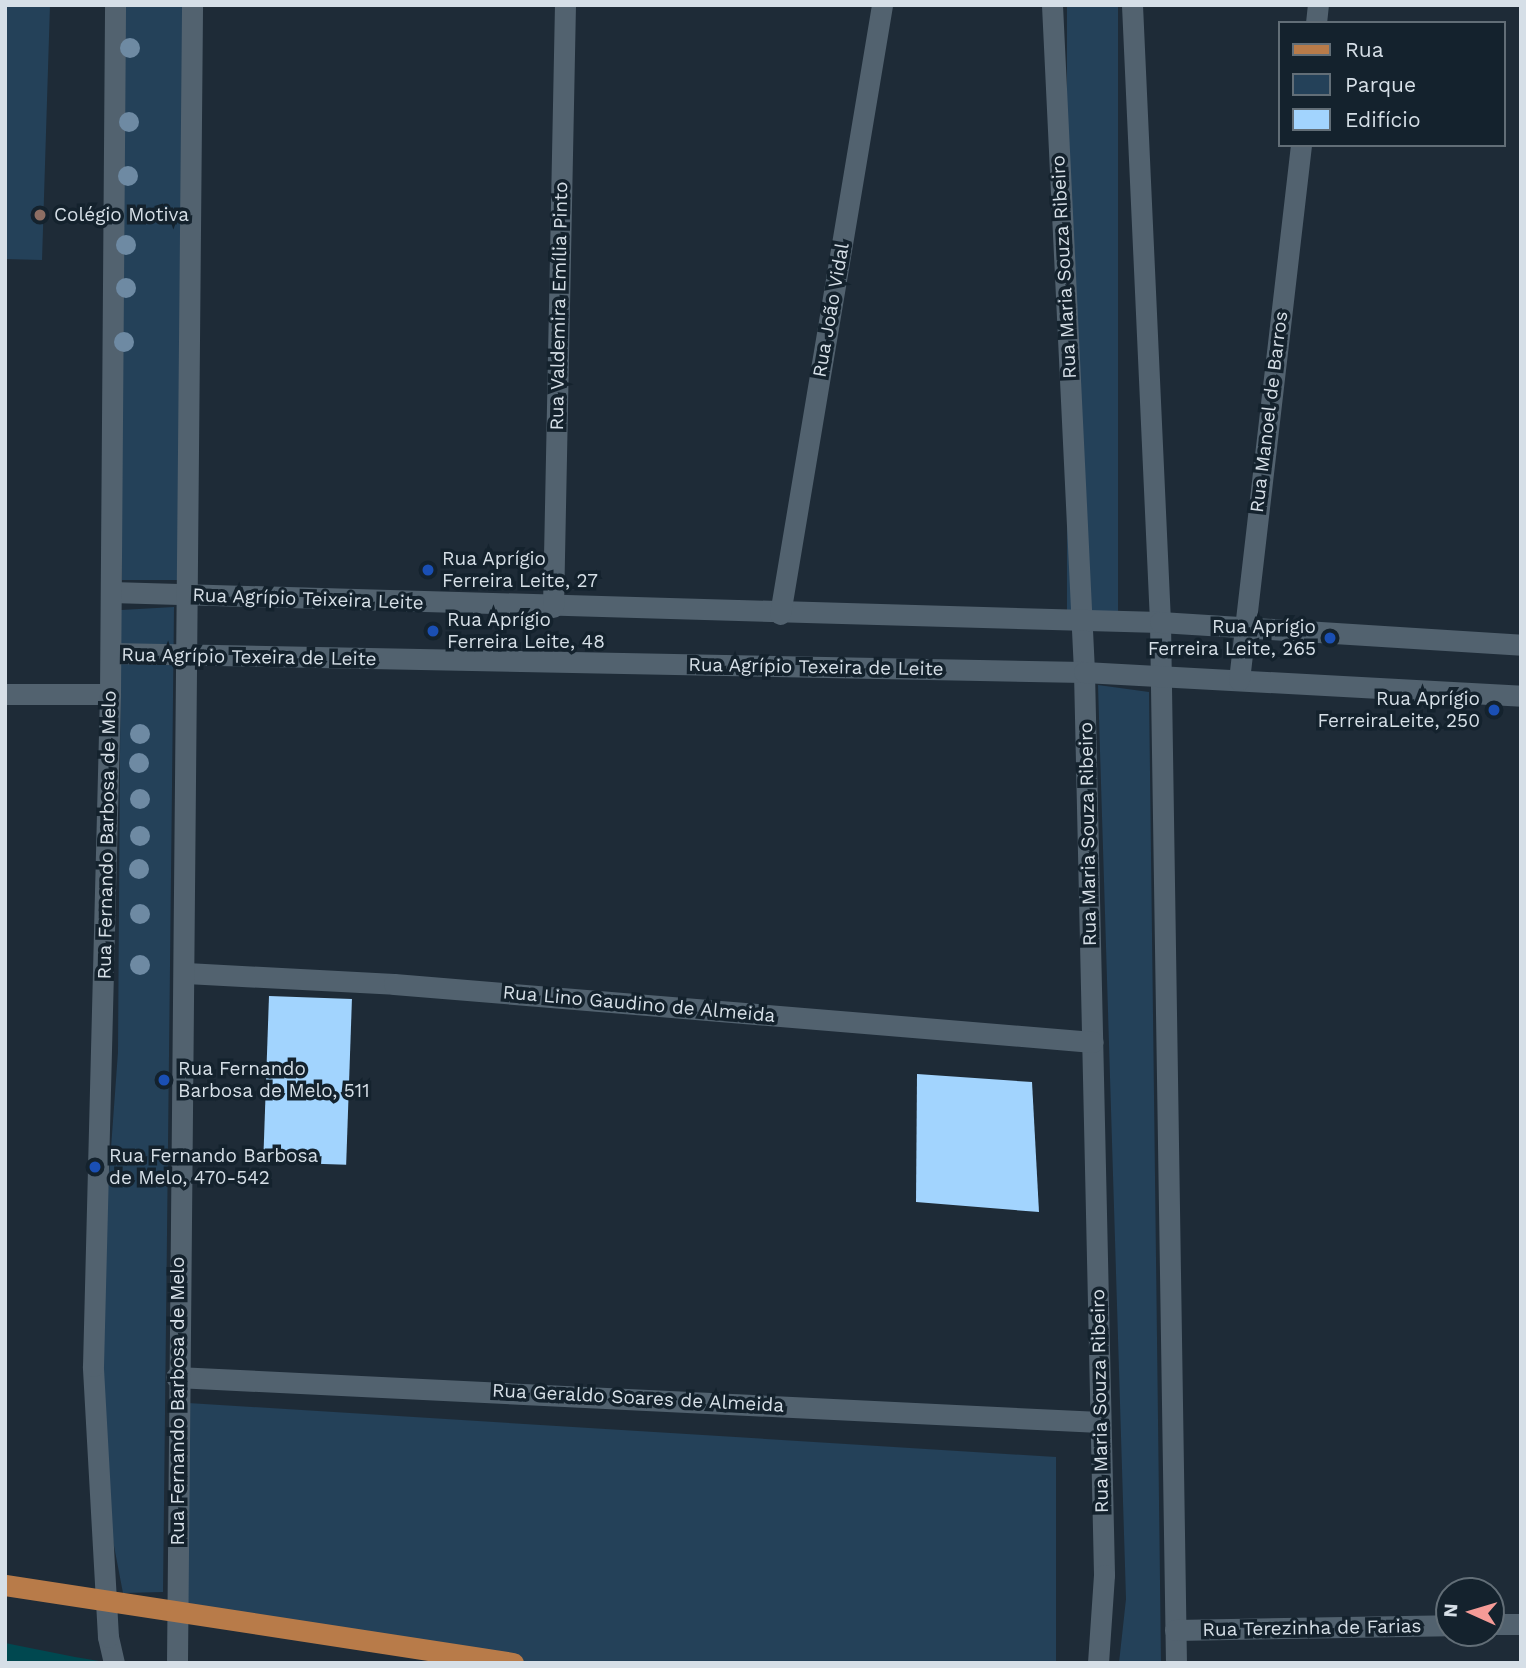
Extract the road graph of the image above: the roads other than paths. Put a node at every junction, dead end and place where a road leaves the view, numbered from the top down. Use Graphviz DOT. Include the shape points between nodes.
graph roads {
  1 [pos="115,5"];
  2 [pos="192,5"];
  3 [pos="565,5"];
  4 [pos="882,5"];
  5 [pos="1052,5"];
  6 [pos="1132,5"];
  7 [pos="1301,147"];
  8 [pos="111,592"];
  9 [pos="187,595"];
  10 [pos="553,607"];
  11 [pos="780,614"];
  12 [pos="1160,622"];
  13 [pos="1082,624"];
  14 [pos="1243,627"];
  15 [pos="1521,645"];
  16 [pos="111,653"];
  17 [pos="188,657"];
  18 [pos="1084,672"];
  19 [pos="1161,679"];
  20 [pos="1239,680"];
  21 [pos="5,694"];
  22 [pos="110,694"];
  23 [pos="1521,696"];
  24 [pos="186,973"];
  25 [pos="1093,1042"];
  26 [pos="176,1377"];
  27 [pos="1100,1422"];
  28 [pos="5,1585"];
  29 [pos="107,1602"];
  30 [pos="178,1616"];
  31 [pos="1435,1625"];
  32 [pos="1175,1630"];
  33 [pos="114,1663"];
  34 [pos="177,1663"];
  35 [pos="513,1663"];
  36 [pos="1098,1663"];
  37 [pos="1176,1663"];
  1 -- 8 [label="street, Rua Fernando Barbosa de Melo"];
  2 -- 9 [label="street, Rua Fernando Barbosa de Melo"];
  3 -- 10 [label="street, Rua Valdemira Emília Pinto"];
  4 -- 11 [label="street, Rua João Vidal"];
  5 -- 13 [label="street, Rua Maria Souza Ribeiro"];
  6 -- 12 [label="street"];
  7 -- 14 [label="street, Rua Manoel de Barros"];
  8 -- 9 [label="street, Rua Agrípio Teixeira Leite"];
  8 -- 16 [label="street, Rua Fernando Barbosa de Melo"];
  9 -- 10 [label="street, Rua Agrípio Teixeira Leite"];
  9 -- 17 [label="street, Rua Fernando Barbosa de Melo"];
  10 -- 11 [label="street, Rua Agrípio Teixeira Leite"];
  11 -- 13 [label="street, Rua Agrípio Teixeira Leite"];
  12 -- 13 [label="street"];
  12 -- 14 [label="street"];
  12 -- 19 [label="street"];
  13 -- 18 [label="street, Rua Maria Souza Ribeiro"];
  14 -- 15 [label="street"];
  14 -- 20 [label="street, Rua Manoel de Barros"];
  16 -- 17 [label="street, Rua Agrípio Texeira de Leite"];
  16 -- 22 [label="street, Rua Fernando Barbosa de Melo"];
  17 -- 18 [label="street, Rua Agrípio Texeira de Leite"];
  17 -- 24 [label="street, Rua Fernando Barbosa de Melo"];
  18 -- 19 [label="street, Rua Agrípio Texeira de Leite"];
  18 -- 25 [label="street, Rua Maria Souza Ribeiro"];
  19 -- 20 [label="street, Rua Agrípio Texeira de Leite"];
  19 -- 32 [label="street"];
  20 -- 23 [label="street, Rua Agrípio Texeira de Leite"];
  21 -- 22 [label="street"];
  22 -- 29 [label="street, Rua Fernando Barbosa de Melo" via="93,1366"];
  24 -- 25 [label="street, Rua Lino Gaudino de Almeida" via="344,980"];
  24 -- 26 [label="street, Rua Fernando Barbosa de Melo"];
  25 -- 27 [label="street, Rua Maria Souza Ribeiro"];
  26 -- 27 [label="street, Rua Geraldo Soares de Almeida"];
  26 -- 30 [label="street, Rua Fernando Barbosa de Melo"];
  27 -- 36 [label="street, Rua Maria Souza Ribeiro" via="1104,1575"];
  28 -- 29 [label="main road"];
  29 -- 30 [label="main road"];
  29 -- 33 [label="street, Rua Fernando Barbosa de Melo"];
  30 -- 34 [label="street, Rua Fernando Barbosa de Melo"];
  30 -- 35 [label="main road"];
  31 -- 32 [label="street, Rua Terezinha de Farias"];
  32 -- 37 [label="street"];
}
